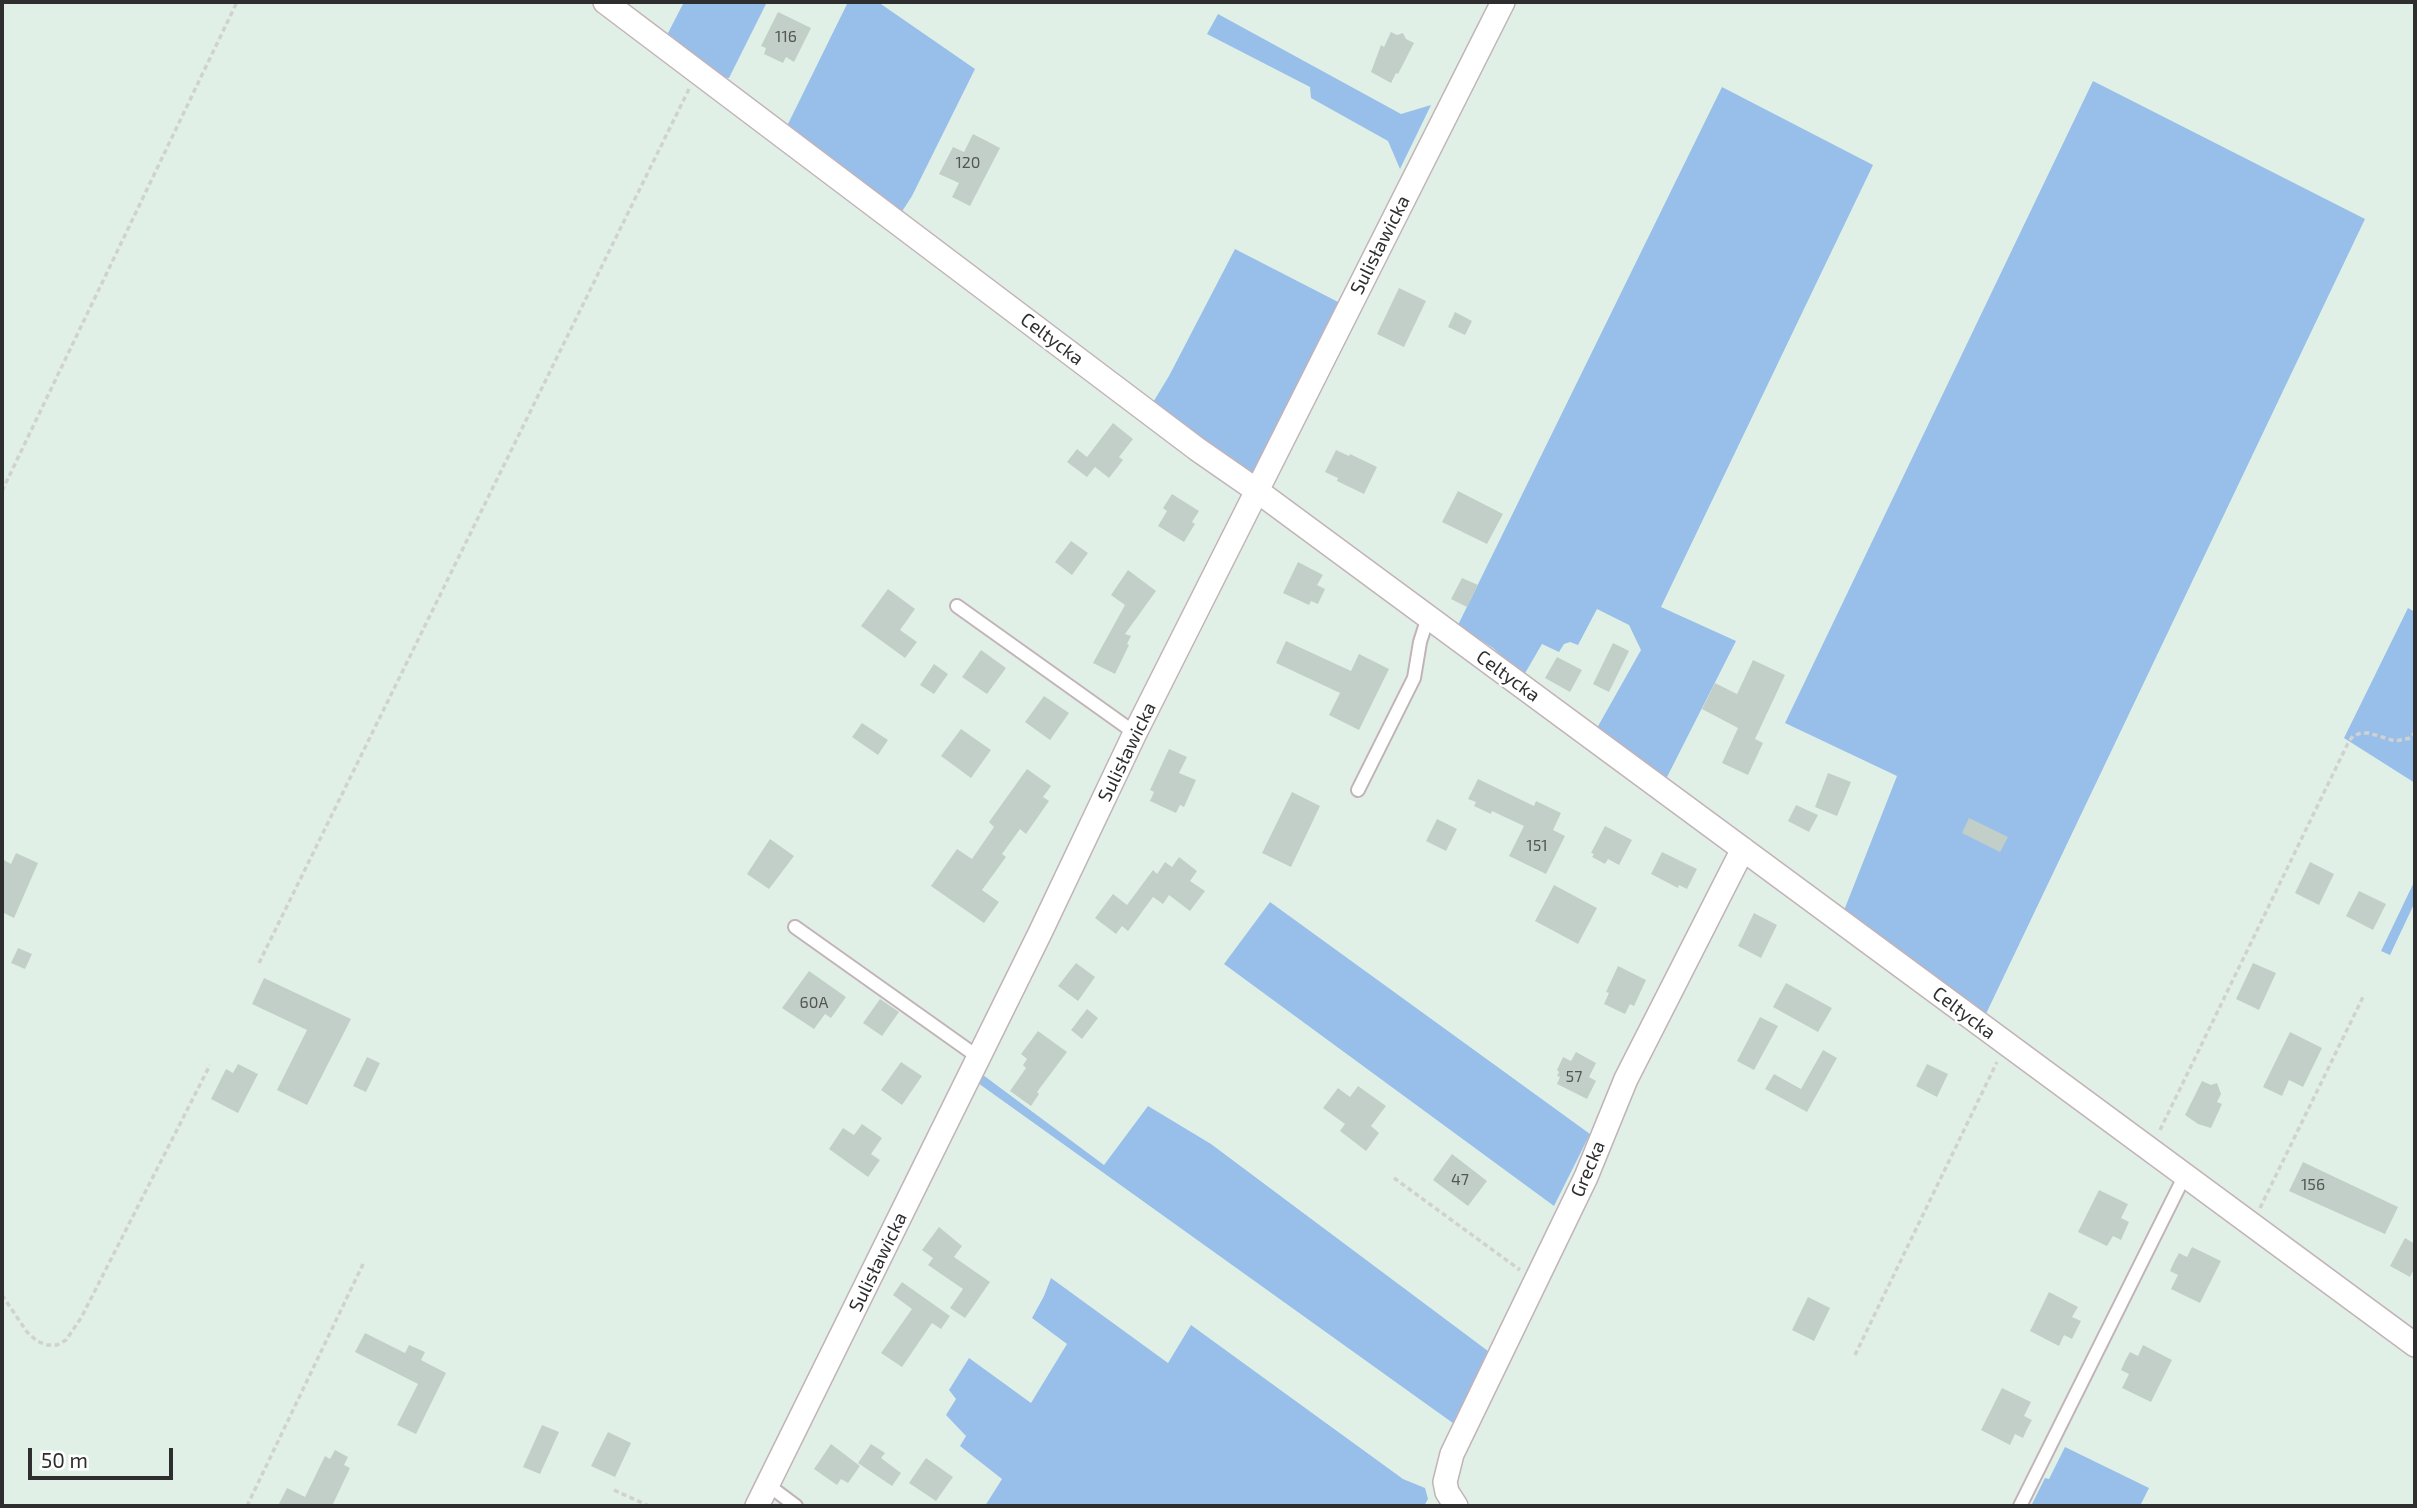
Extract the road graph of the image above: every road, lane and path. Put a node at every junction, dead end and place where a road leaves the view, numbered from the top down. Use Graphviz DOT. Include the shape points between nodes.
graph roads {
  1 [pos="237,2"];
  2 [pos="605,2"];
  3 [pos="1503,2"];
  4 [pos="698,71"];
  5 [pos="1256,490"];
  6 [pos="2,491"];
  7 [pos="957,606"];
  8 [pos="1428,617"];
  9 [pos="2415,732"];
  10 [pos="1135,733"];
  11 [pos="1358,790"];
  12 [pos="1743,849"];
  13 [pos="795,927"];
  14 [pos="259,963"];
  15 [pos="2362,997"];
  16 [pos="2006,1044"];
  17 [pos="978,1057"];
  18 [pos="210,1065"];
  19 [pos="2150,1151"];
  20 [pos="2184,1177"];
  21 [pos="1394,1178"];
  22 [pos="2251,1226"];
  23 [pos="364,1262"];
  24 [pos="1537,1280"];
  25 [pos="2,1295"];
  26 [pos="2415,1345"];
  27 [pos="1855,1355"];
  28 [pos="768,1485"];
  29 [pos="614,1490"];
  30 [pos="1452,1499"];
  31 [pos="247,1506"];
  32 [pos="649,1506"];
  33 [pos="757,1506"];
  34 [pos="796,1506"];
  35 [pos="2020,1506"];
  1 -- 6 [label="path"];
  2 -- 4 [label="street, Celtycka"];
  3 -- 5 [label="street, Sulisławicka"];
  4 -- 5 [label="street, Celtycka"];
  4 -- 14 [label="path"];
  5 -- 8 [label="street, Celtycka"];
  5 -- 10 [label="street, Sulisławicka"];
  7 -- 10 [label="lane"];
  8 -- 11 [label="lane" via="1414,678"];
  8 -- 12 [label="street, Celtycka"];
  9 -- 19 [label="path" via="2411,738 2395,741 2361,733 2348,743"];
  10 -- 17 [label="street, Sulisławicka"];
  12 -- 16 [label="street, Celtycka"];
  12 -- 24 [label="street, Grecka" via="1626,1079"];
  13 -- 17 [label="lane"];
  15 -- 22 [label="path"];
  16 -- 19 [label="street, Celtycka"];
  16 -- 27 [label="path"];
  17 -- 28 [label="street, Sulisławicka"];
  18 -- 25 [label="path" via="66,1340 57,1345 37,1341"];
  19 -- 20 [label="street, Celtycka"];
  20 -- 22 [label="street, Celtycka"];
  20 -- 35 [label="lane"];
  21 -- 24 [label="path"];
  22 -- 26 [label="street, Celtycka"];
  23 -- 31 [label="path"];
  24 -- 30 [label="street, Grecka" via="1452,1454 1446,1473"];
  28 -- 33 [label="street, Sulisławicka"];
  28 -- 34 [label="lane"];
  29 -- 32 [label="path"];
}
